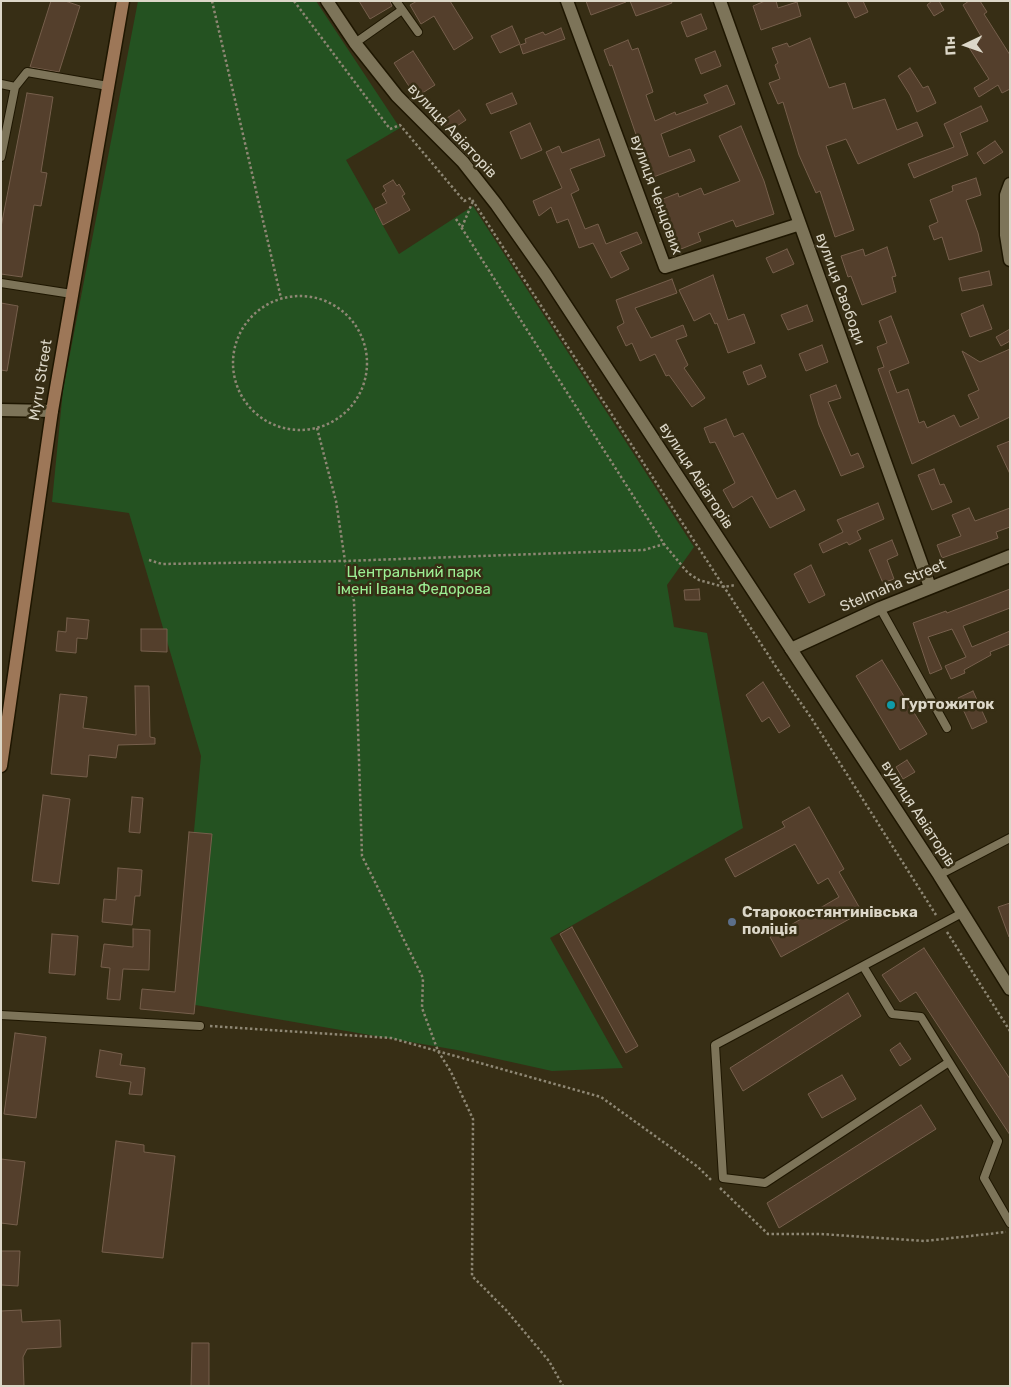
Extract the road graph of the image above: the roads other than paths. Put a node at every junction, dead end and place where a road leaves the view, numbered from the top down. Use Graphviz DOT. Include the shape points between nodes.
graph roads {
  1 [pos="123,1"];
  2 [pos="327,1"];
  3 [pos="396,1"];
  4 [pos="567,1"];
  5 [pos="720,1"];
  6 [pos="402,10"];
  7 [pos="418,32"];
  8 [pos="355,43"];
  9 [pos="1,84"];
  10 [pos="108,86"];
  11 [pos="15,87"];
  12 [pos="1,157"];
  13 [pos="1010,184"];
  14 [pos="800,224"];
  15 [pos="1010,260"];
  16 [pos="1,284"];
  17 [pos="72,294"];
  18 [pos="1,410"];
  19 [pos="52,411"];
  20 [pos="1010,556"];
  21 [pos="930,587"];
  22 [pos="880,608"];
  23 [pos="791,649"];
  24 [pos="947,728"];
  25 [pos="1,766"];
  26 [pos="1010,838"];
  27 [pos="939,875"];
  28 [pos="962,913"];
  29 [pos="863,966"];
  30 [pos="1010,989"];
  31 [pos="1,1014"];
  32 [pos="200,1026"];
  33 [pos="949,1062"];
  34 [pos="1010,1223"];
  1 -- 10 [label="main road, Myru Street"];
  2 -- 8 [label="street, вулиця Авіаторів"];
  3 -- 6 [label="lane"];
  4 -- 14 [label="street, вулиця Ченцових" via="665,267"];
  5 -- 14 [label="street, вулиця Свободи"];
  6 -- 7 [label="lane"];
  6 -- 8 [label="lane"];
  8 -- 23 [label="street, вулиця Авіаторів" via="397,96 463,162 496,204 546,274"];
  9 -- 11 [label="lane"];
  10 -- 11 [label="lane" via="27,72"];
  10 -- 17 [label="main road, Myru Street"];
  11 -- 12 [label="lane"];
  13 -- 15 [label="street" via="1006,195"];
  14 -- 21 [label="street, вулиця Свободи"];
  16 -- 17 [label="lane"];
  17 -- 19 [label="main road, Myru Street"];
  18 -- 19 [label="street"];
  19 -- 25 [label="main road, Myru Street"];
  20 -- 21 [label="street, Stelmaha Street"];
  21 -- 22 [label="street, Stelmaha Street"];
  22 -- 23 [label="street, Stelmaha Street"];
  22 -- 24 [label="lane"];
  23 -- 27 [label="street, вулиця Авіаторів"];
  26 -- 27 [label="lane"];
  27 -- 28 [label="street, вулиця Авіаторів"];
  28 -- 29 [label="lane"];
  28 -- 30 [label="street, вулиця Авіаторів"];
  29 -- 33 [label="lane" via="892,1014 921,1017"];
  29 -- 33 [label="lane" via="715,1045 723,1178 765,1183"];
  31 -- 32 [label="lane"];
  33 -- 34 [label="lane" via="998,1141 984,1178"];
}
